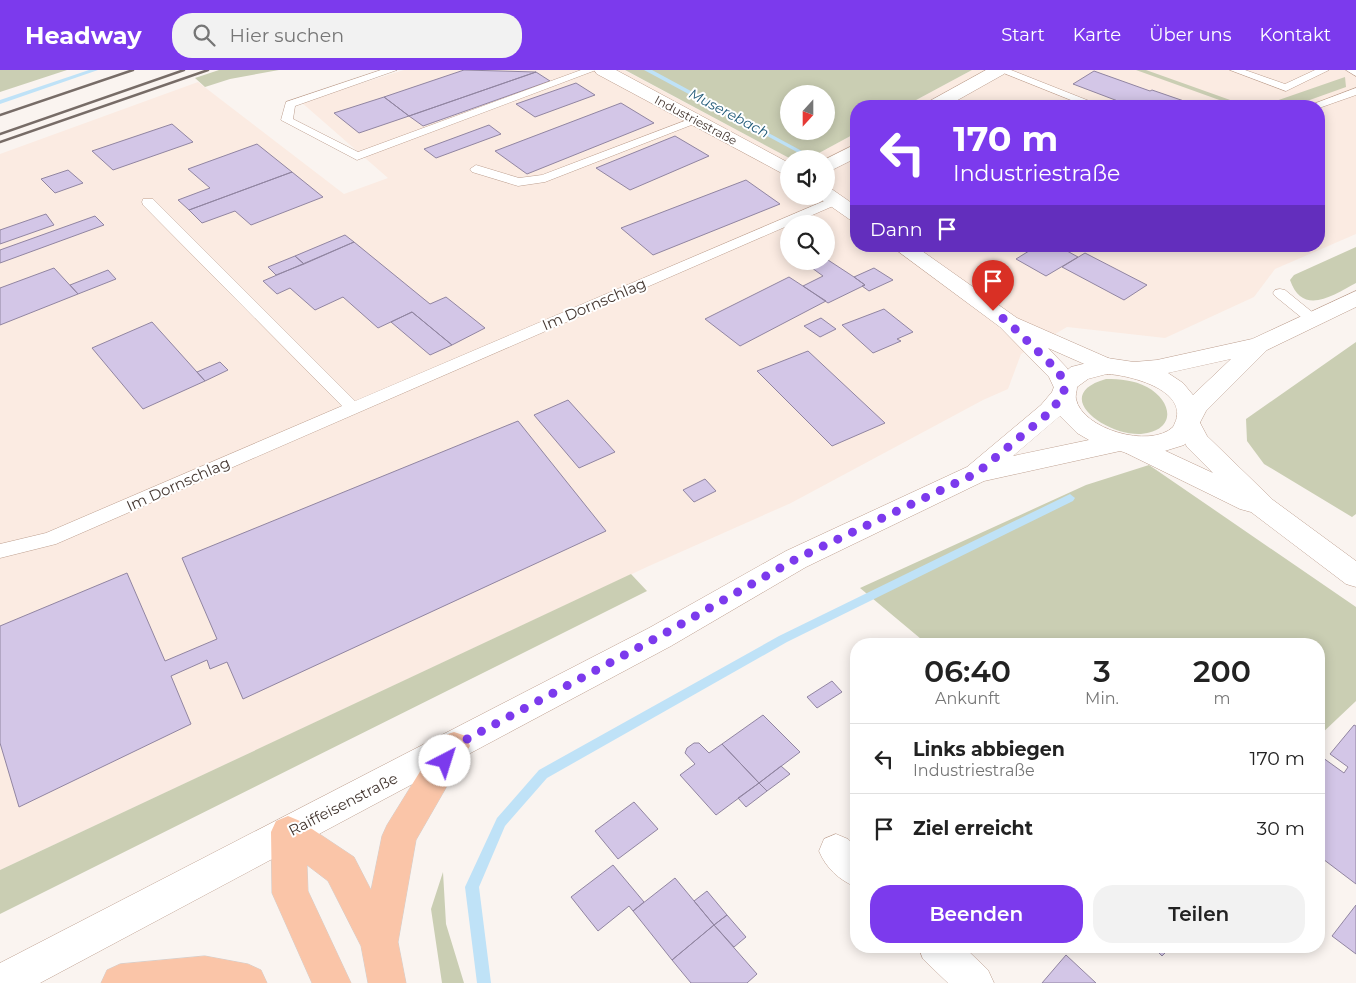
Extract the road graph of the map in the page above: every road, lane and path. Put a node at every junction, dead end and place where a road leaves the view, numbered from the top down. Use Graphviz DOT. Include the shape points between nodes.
graph roads {
  1 [pos="392,70"];
  2 [pos="591,70"];
  3 [pos="603,70"];
  4 [pos="999,70"];
  5 [pos="1236,70"];
  6 [pos="1324,70"];
  7 [pos="1351,70"];
  8 [pos="1356,73"];
  9 [pos="1356,91"];
  10 [pos="945,100"];
  11 [pos="1080,100"];
  12 [pos="1325,102"];
  13 [pos="695,120"];
  14 [pos="850,153"];
  15 [pos="835,162"];
  16 [pos="780,165"];
  17 [pos="476,169"];
  18 [pos="835,200"];
  19 [pos="148,202"];
  20 [pos="813,205"];
  21 [pos="850,211"];
  22 [pos="909,252"];
  23 [pos="1280,293"];
  24 [pos="1356,298"];
  25 [pos="1312,319"];
  26 [pos="1008,322"];
  27 [pos="1259,345"];
  28 [pos="1107,366"];
  29 [pos="1133,369"];
  30 [pos="1064,391"];
  31 [pos="353,408"];
  32 [pos="1188,419"];
  33 [pos="1124,444"];
  34 [pos="977,473"];
  35 [pos="1263,508"];
  36 [pos="0,551"];
  37 [pos="1356,576"];
  38 [pos="454,746"];
  39 [pos="288,832"];
  40 [pos="379,942"];
  41 [pos="943,953"];
  42 [pos="1,983"];
  43 [pos="120,983"];
  44 [pos="248,983"];
  45 [pos="332,983"];
  46 [pos="387,983"];
  47 [pos="975,983"];
  1 -- 2 [label="lane" via="290,104 287,120 357,156"];
  3 -- 13 [label="street, Industriestraße"];
  4 -- 10 [label="street"];
  4 -- 11 [label="lane"];
  5 -- 6 [label="lane" via="1286,88"];
  7 -- 8 [label="lane"];
  9 -- 12 [label="lane"];
  13 -- 16 [label="street, Industriestraße"];
  13 -- 17 [label="lane" via="544,178 518,182"];
  14 -- 15 [label="street"];
  18 -- 21 [label="street"];
  19 -- 31 [label="lane"];
  20 -- 31 [label="lane, Im Dornschlag"];
  22 -- 26 [label="street"];
  23 -- 25 [label="lane"];
  24 -- 25 [label="street"];
  25 -- 27 [label="street"];
  26 -- 28 [label="street" via="1044,335"];
  26 -- 30 [label="street" via="1059,372"];
  27 -- 29 [label="street" via="1157,368"];
  27 -- 32 [label="street" via="1200,401"];
  28 -- 29 [label="street"];
  28 -- 30 [label="street" via="1081,372 1071,378"];
  29 -- 32 [label="street" via="1150,374 1171,387 1185,404"];
  30 -- 33 [label="street" via="1065,404 1078,423 1102,438"];
  30 -- 34 [label="street, Raiffeisenstraße" via="1050,412"];
  31 -- 36 [label="lane, Im Dornschlag" via="50,539"];
  32 -- 33 [label="street" via="1179,435 1163,444"];
  32 -- 35 [label="street" via="1196,441"];
  33 -- 34 [label="street, Raiffeisenstraße"];
  33 -- 35 [label="street"];
  34 -- 38 [label="street, Raiffeisenstraße" via="796,559"];
  35 -- 37 [label="street"];
  38 -- 39 [label="street, Raiffeisenstraße"];
  38 -- 40 [label="main road" via="399,836"];
  39 -- 40 [label="main road" via="340,869"];
  39 -- 42 [label="street, Raiffeisenstraße"];
  39 -- 45 [label="main road" via="290,893"];
  40 -- 46 [label="main road"];
  41 -- 47 [label="street"];
  43 -- 44 [label="main road" via="204,975"];
}
